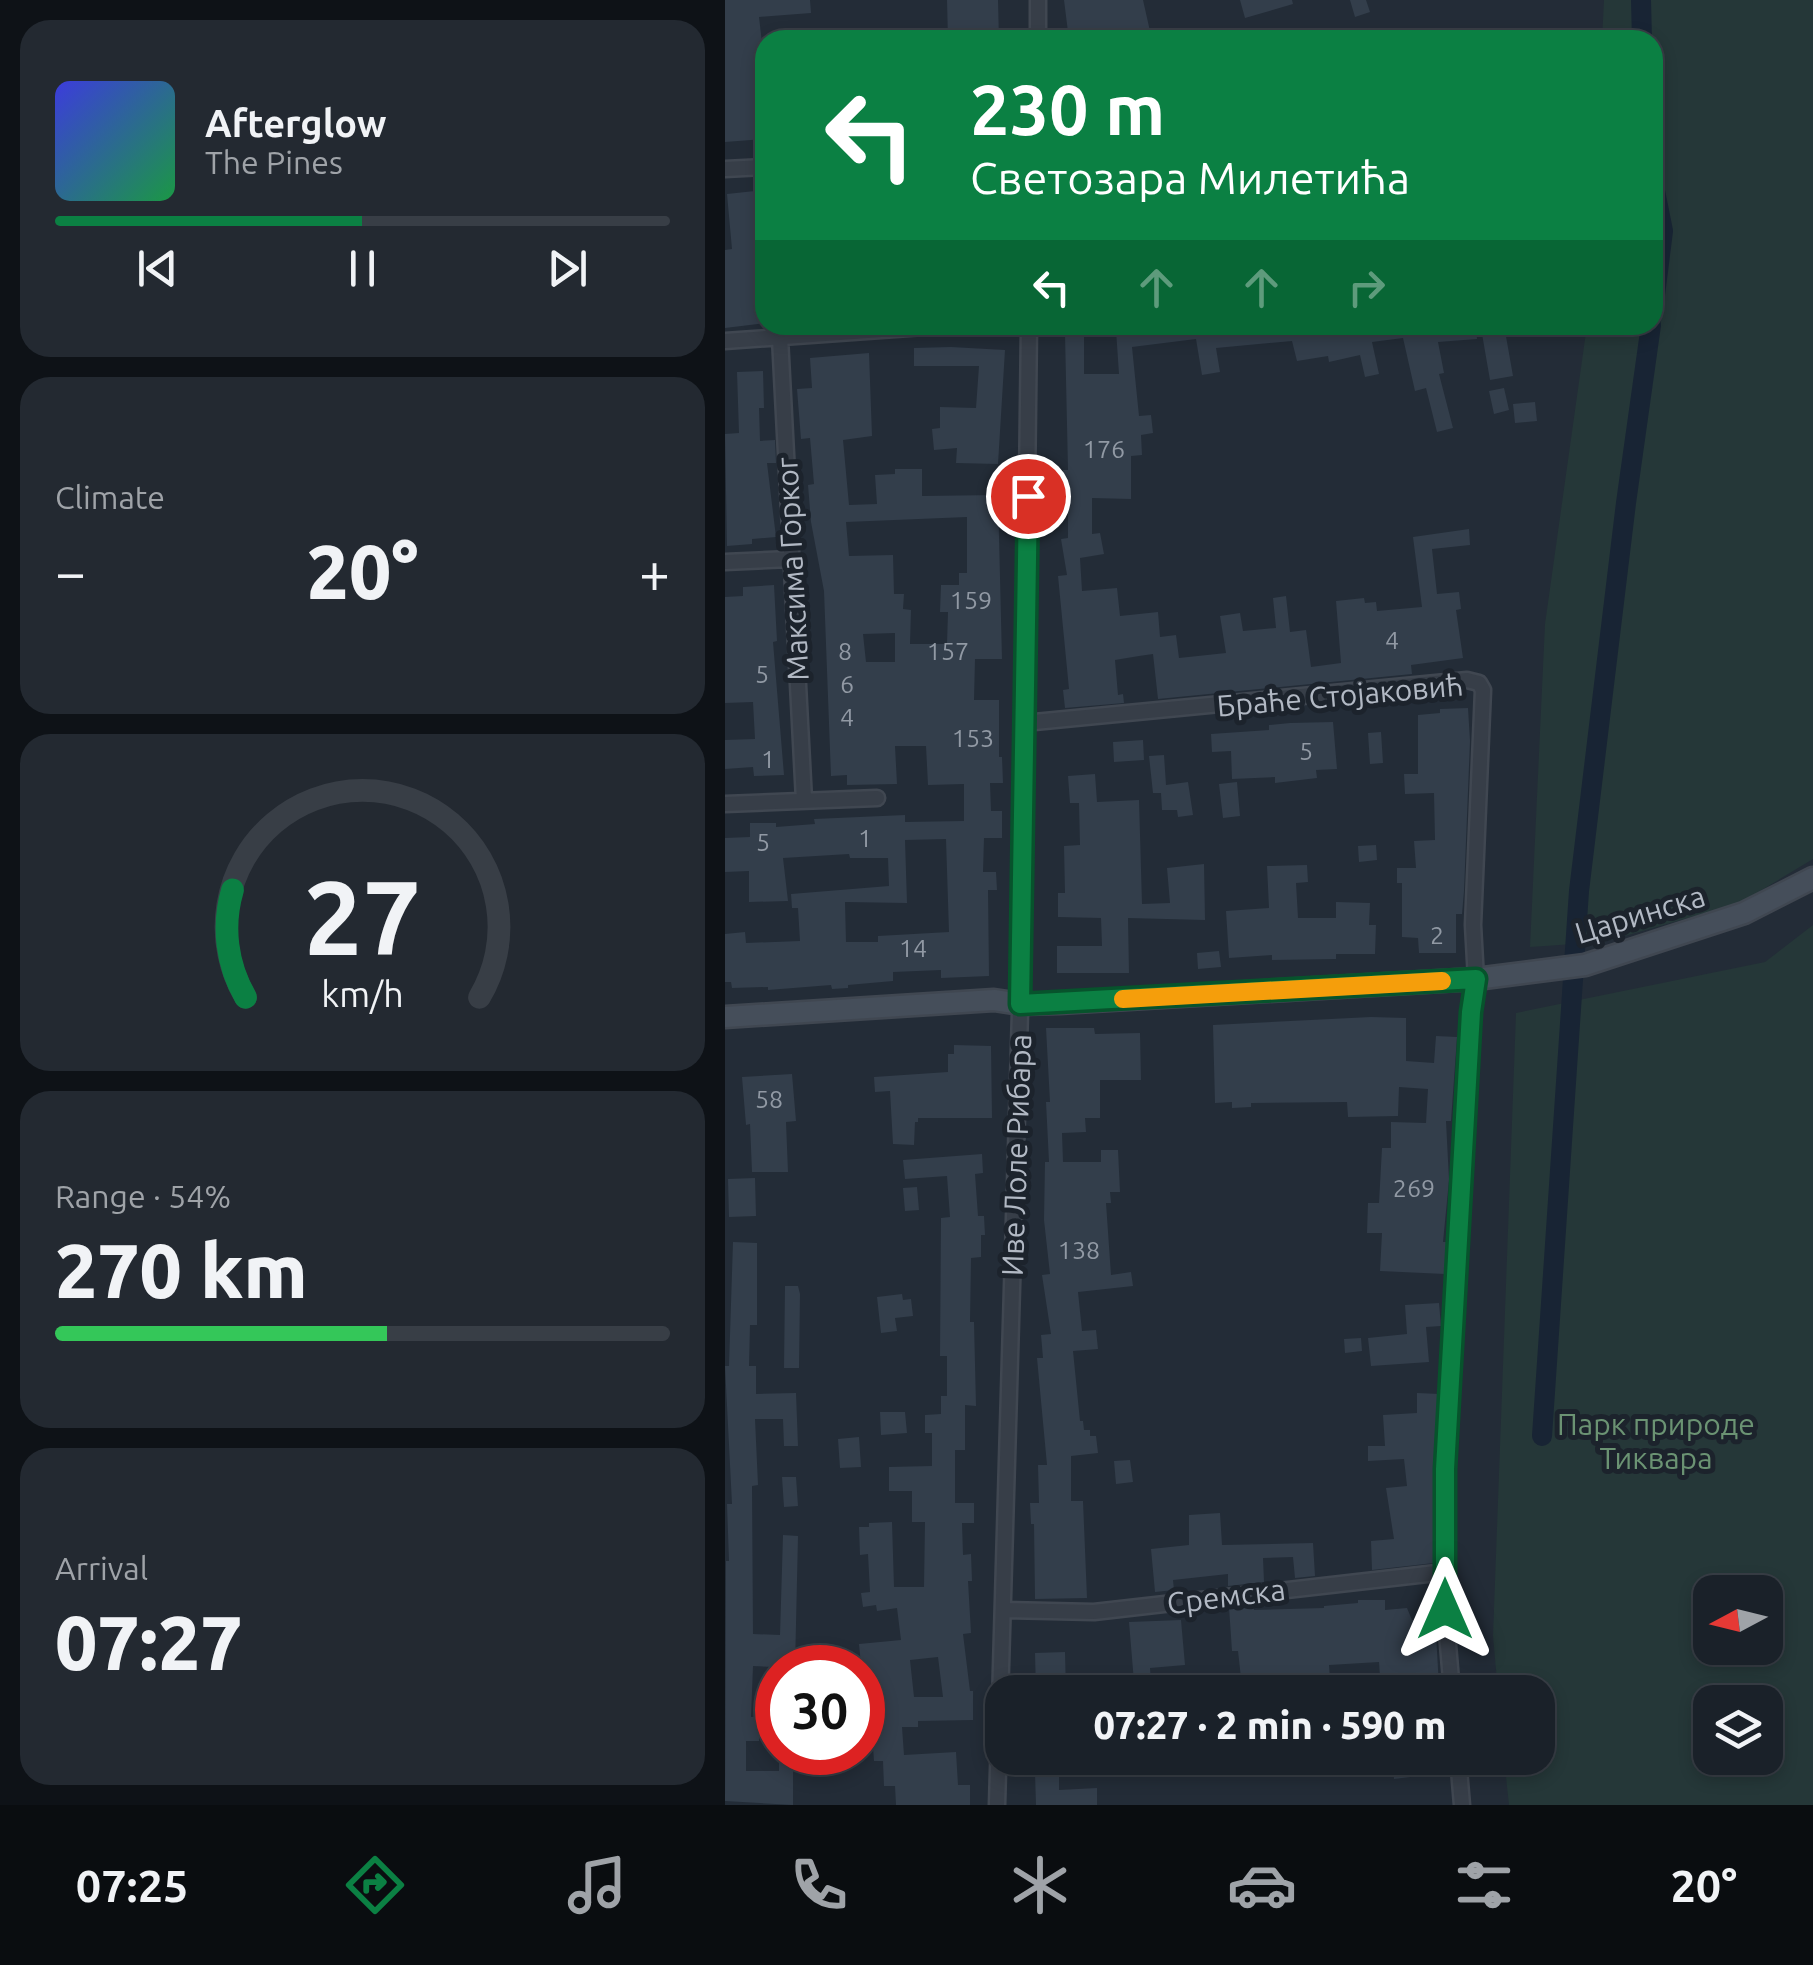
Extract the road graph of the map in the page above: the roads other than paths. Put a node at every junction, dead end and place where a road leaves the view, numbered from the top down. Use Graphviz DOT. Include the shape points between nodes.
graph roads {
  1 [pos="1039,0"];
  2 [pos="1038,30"];
  3 [pos="755,167"];
  4 [pos="725,169"];
  5 [pos="804,335"];
  6 [pos="1029,335"];
  7 [pos="780,338"];
  8 [pos="725,342"];
  9 [pos="791,558"];
  10 [pos="725,562"];
  11 [pos="1024,723"];
  12 [pos="877,798"];
  13 [pos="805,800"];
  14 [pos="725,804"];
  15 [pos="1813,878"];
  16 [pos="1476,979"];
  17 [pos="1020,1004"];
  18 [pos="725,1016"];
  19 [pos="1445,1572"];
  20 [pos="1005,1610"];
  21 [pos="1451,1675"];
  22 [pos="1459,1775"];
  23 [pos="997,1805"];
  24 [pos="1462,1805"];
  1 -- 2 [label="street"];
  3 -- 4 [label="street"];
  5 -- 7 [label="street"];
  6 -- 11 [label="street, Иве Лоле Рибара"];
  7 -- 8 [label="street"];
  7 -- 9 [label="street, Максима Горког"];
  9 -- 10 [label="street"];
  9 -- 13 [label="street, Максима Горког"];
  11 -- 16 [label="street, Браће Стојаковић" via="1365,688 1479,683 1484,710"];
  11 -- 17 [label="street, Иве Лоле Рибара"];
  12 -- 13 [label="street"];
  13 -- 14 [label="street"];
  15 -- 16 [label="main road, Царинска" via="1744,913 1585,964"];
  16 -- 17 [label="main road, Царинска"];
  16 -- 19 [label="street" via="1447,1429"];
  17 -- 18 [label="main road, Царинска" via="994,1000"];
  17 -- 20 [label="street, Иве Лоле Рибара"];
  19 -- 20 [label="street, Сремска" via="1094,1612"];
  19 -- 21 [label="street"];
  20 -- 23 [label="street, Иве Лоле Рибара"];
  22 -- 24 [label="street"];
}
